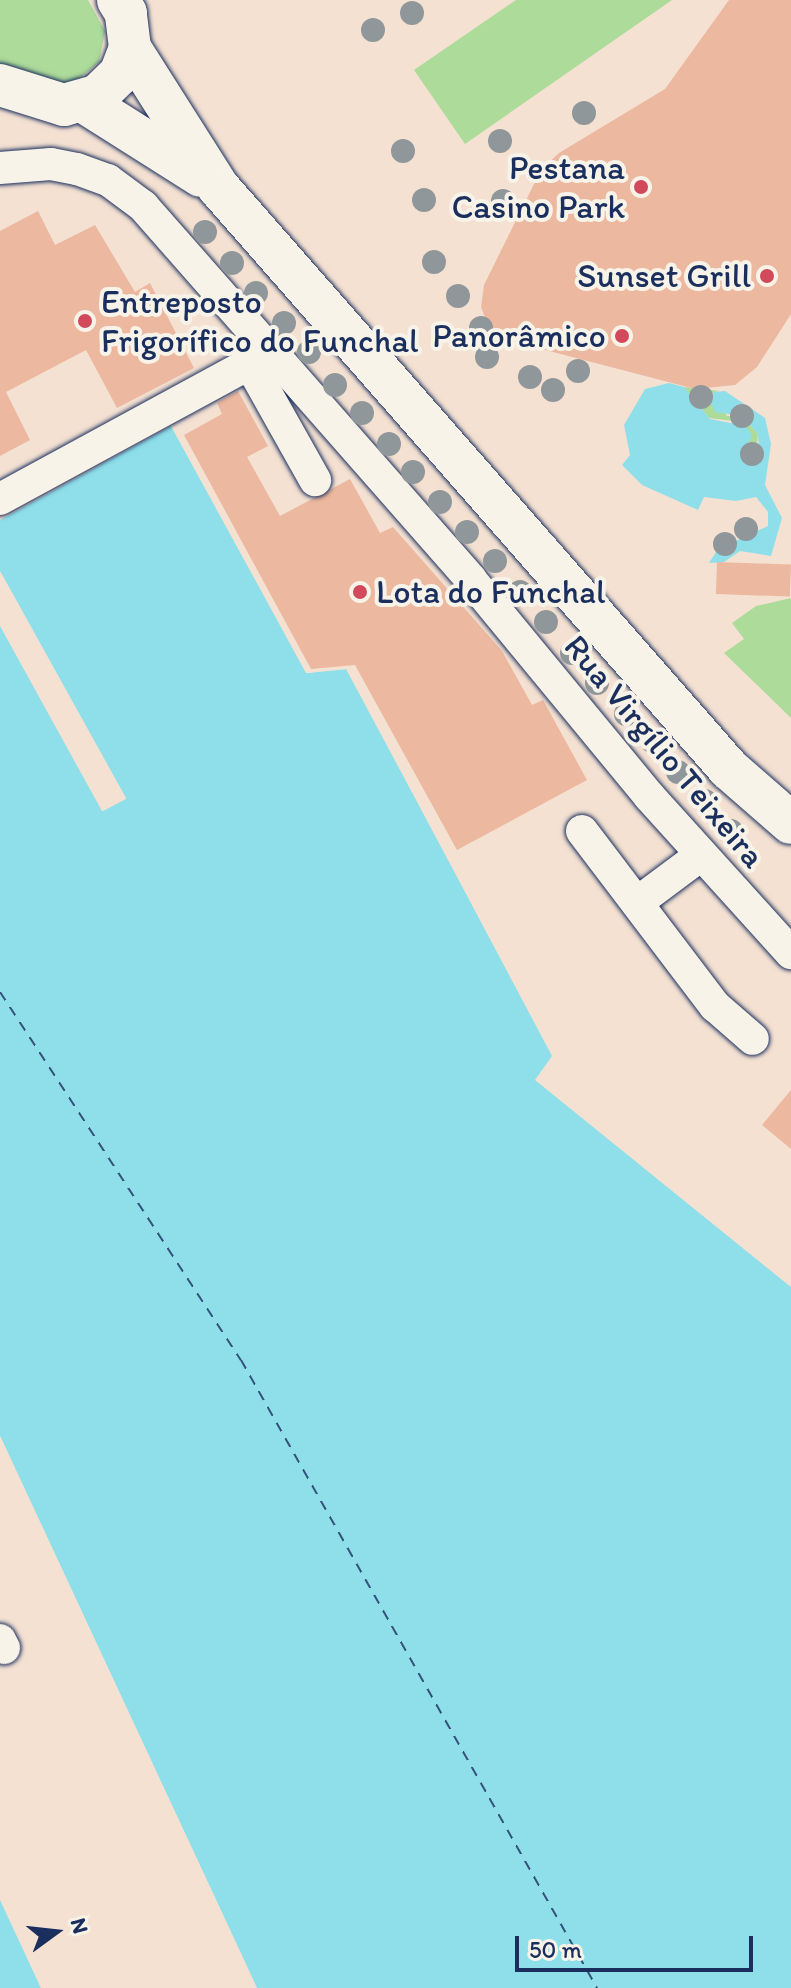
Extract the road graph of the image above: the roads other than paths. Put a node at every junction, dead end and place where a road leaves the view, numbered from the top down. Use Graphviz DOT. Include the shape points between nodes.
graph roads {
  1 [pos="118,0"];
  2 [pos="130,48"];
  3 [pos="0,85"];
  4 [pos="84,102"];
  5 [pos="0,168"];
  6 [pos="219,188"];
  7 [pos="265,365"];
  8 [pos="315,480"];
  9 [pos="0,499"];
  10 [pos="791,823"];
  11 [pos="582,831"];
  12 [pos="701,855"];
  13 [pos="638,902"];
  14 [pos="791,953"];
  15 [pos="753,1039"];
  1 -- 2 [label="main road" via="128,22"];
  2 -- 4 [label="main road" via="108,88"];
  2 -- 6 [label="main road"];
  3 -- 4 [label="main road" via="46,102"];
  4 -- 6 [label="main road"];
  5 -- 7 [label="lane, Rua Virgílio Teixeira" via="51,164 108,180 143,206"];
  6 -- 10 [label="main road" via="729,769"];
  7 -- 8 [label="lane"];
  7 -- 9 [label="lane" via="243,367"];
  7 -- 12 [label="lane, Rua Virgílio Teixeira" via="471,580"];
  11 -- 13 [label="lane"];
  12 -- 13 [label="lane"];
  12 -- 14 [label="lane, Rua Virgílio Teixeira"];
  13 -- 15 [label="lane" via="715,1006"];
}
